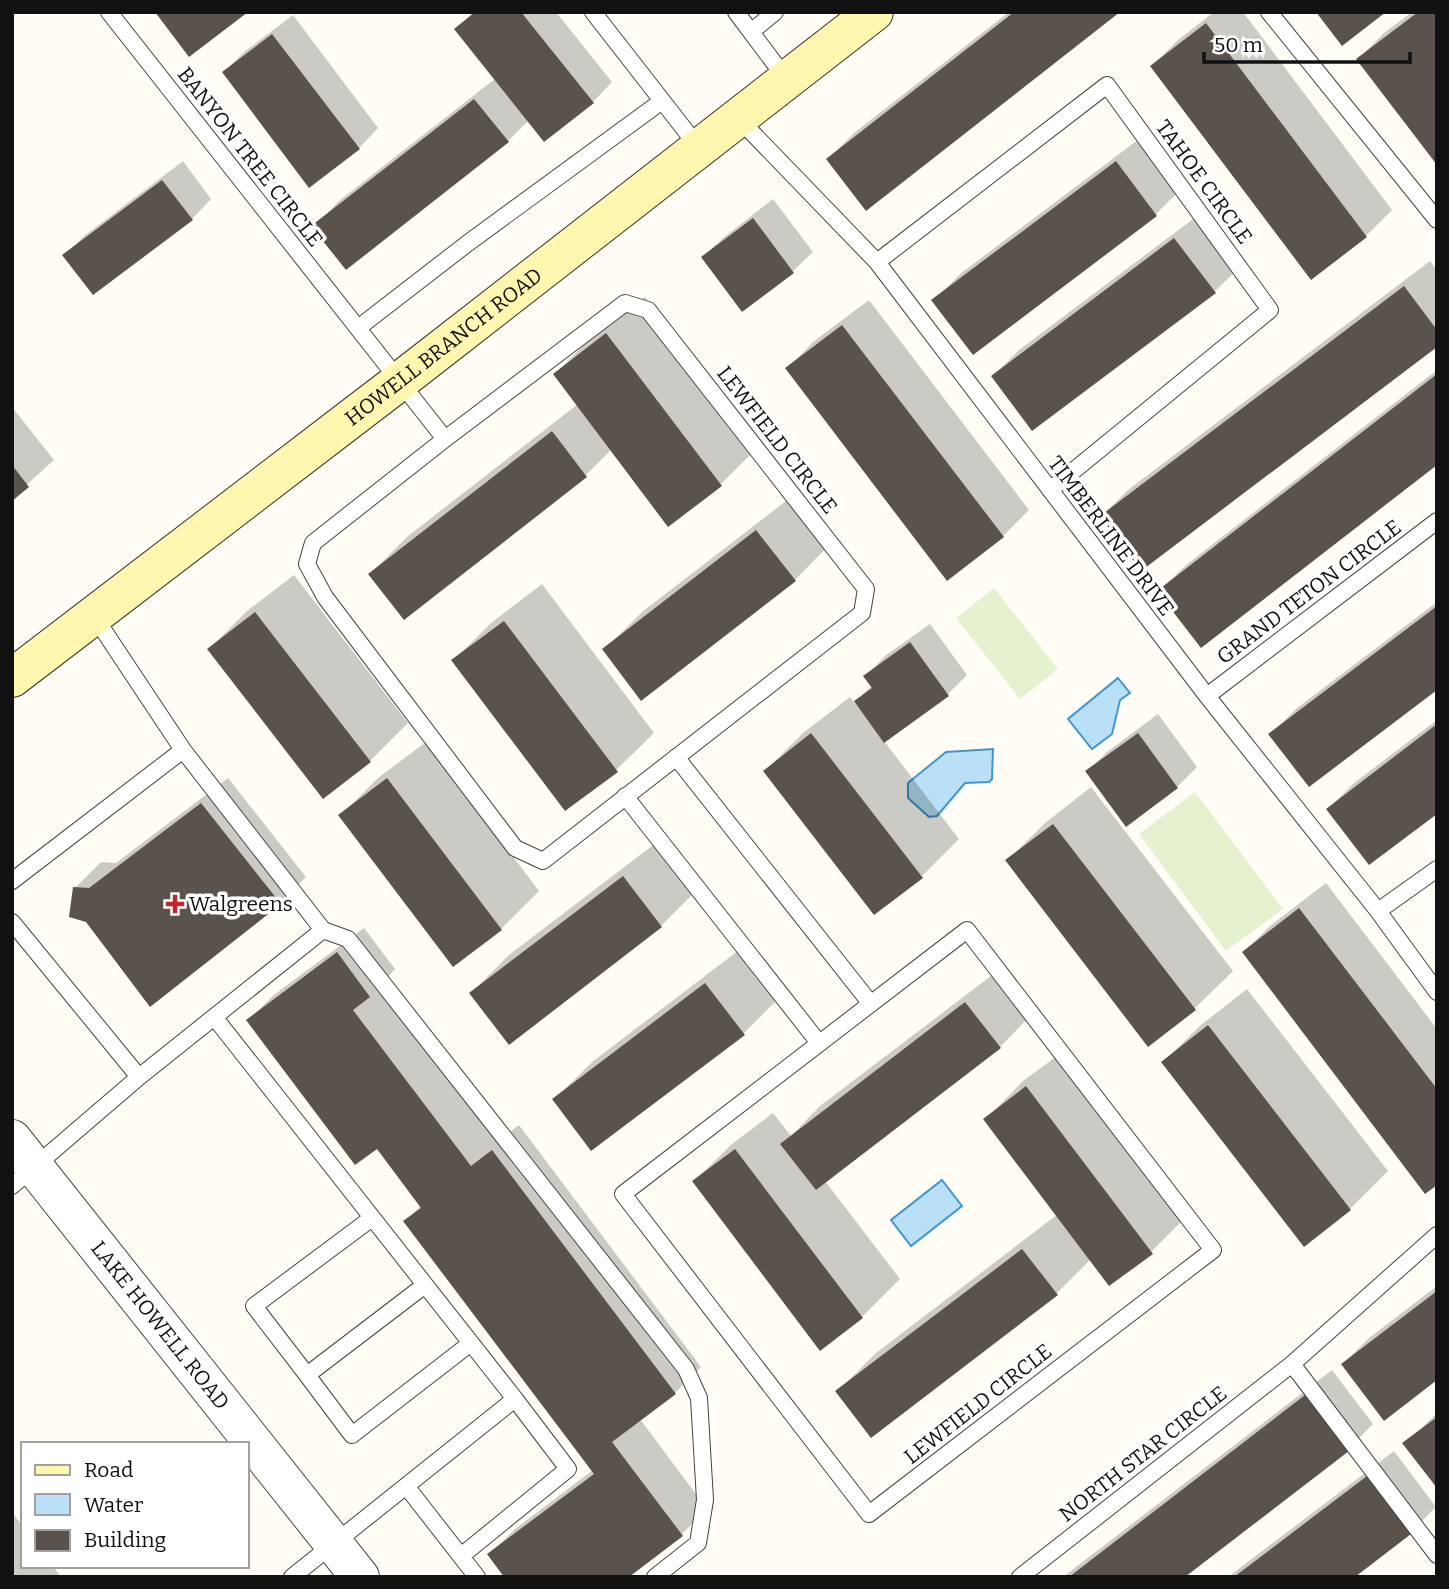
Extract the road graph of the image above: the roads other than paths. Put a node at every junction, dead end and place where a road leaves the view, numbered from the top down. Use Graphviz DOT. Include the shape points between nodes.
graph roads {
  1 [pos="109,12"];
  2 [pos="593,12"];
  3 [pos="736,12"];
  4 [pos="775,12"];
  5 [pos="874,12"];
  6 [pos="1269,12"];
  7 [pos="751,32"];
  8 [pos="787,80"];
  9 [pos="662,101"];
  10 [pos="738,118"];
  11 [pos="699,149"];
  12 [pos="1437,220"];
  13 [pos="877,262"];
  14 [pos="358,328"];
  15 [pos="400,381"];
  16 [pos="445,439"];
  17 [pos="1050,490"];
  18 [pos="1437,521"];
  19 [pos="94,616"];
  20 [pos="12,678"];
  21 [pos="1206,696"];
  22 [pos="183,750"];
  23 [pos="676,757"];
  24 [pos="625,796"];
  25 [pos="1437,869"];
  26 [pos="12,881"];
  27 [pos="1378,911"];
  28 [pos="12,922"];
  29 [pos="323,930"];
  30 [pos="1437,992"];
  31 [pos="871,1003"];
  32 [pos="215,1018"];
  33 [pos="819,1043"];
  34 [pos="139,1077"];
  35 [pos="12,1139"];
  36 [pos="24,1177"];
  37 [pos="372,1217"];
  38 [pos="1437,1235"];
  39 [pos="425,1285"];
  40 [pos="471,1343"];
  41 [pos="1292,1364"];
  42 [pos="307,1375"];
  43 [pos="515,1399"];
  44 [pos="248,1442"];
  45 [pos="248,1442"];
  46 [pos="406,1486"];
  47 [pos="334,1544"];
  48 [pos="1437,1555"];
  49 [pos="461,1556"];
  50 [pos="292,1577"];
  51 [pos="360,1577"];
  52 [pos="477,1577"];
  53 [pos="654,1577"];
  54 [pos="1020,1577"];
  1 -- 14 [label="lane, BANYON TREE CIRCLE"];
  2 -- 9 [label="lane"];
  3 -- 7 [label="lane"];
  4 -- 7 [label="lane"];
  5 -- 8 [label="main road, HOWELL BRANCH ROAD"];
  6 -- 12 [label="lane"];
  7 -- 8 [label="lane"];
  8 -- 10 [label="main road, HOWELL BRANCH ROAD"];
  9 -- 11 [label="lane"];
  9 -- 14 [label="lane"];
  10 -- 11 [label="main road, HOWELL BRANCH ROAD"];
  10 -- 13 [label="lane, TIMBERLINE DRIVE"];
  11 -- 15 [label="main road, HOWELL BRANCH ROAD"];
  13 -- 17 [label="lane, TIMBERLINE DRIVE"];
  13 -- 17 [label="lane, TAHOE CIRCLE" via="1107,85 1270,310"];
  14 -- 15 [label="lane, BANYON TREE CIRCLE"];
  15 -- 16 [label="lane"];
  15 -- 19 [label="main road, HOWELL BRANCH ROAD"];
  16 -- 23 [label="lane, LEWFIELD CIRCLE" via="625,303 648,310 866,589 862,613"];
  16 -- 24 [label="lane, LEWFIELD CIRCLE" via="313,543 307,565 326,597 515,848 543,860"];
  17 -- 21 [label="lane, TIMBERLINE DRIVE"];
  18 -- 21 [label="lane, GRAND TETON CIRCLE"];
  19 -- 20 [label="main road, HOWELL BRANCH ROAD"];
  19 -- 22 [label="lane"];
  21 -- 27 [label="lane, TIMBERLINE DRIVE"];
  22 -- 26 [label="lane"];
  22 -- 29 [label="lane"];
  23 -- 24 [label="lane, LEWFIELD CIRCLE"];
  23 -- 31 [label="lane"];
  24 -- 33 [label="lane"];
  25 -- 27 [label="lane"];
  27 -- 30 [label="lane, TIMBERLINE DRIVE"];
  28 -- 34 [label="lane"];
  29 -- 32 [label="lane"];
  29 -- 53 [label="lane" via="348,939 686,1369 699,1398 705,1500 698,1543"];
  31 -- 33 [label="lane, LEWFIELD CIRCLE"];
  31 -- 33 [label="lane, LEWFIELD CIRCLE" via="967,930 1213,1250 869,1514 623,1194"];
  32 -- 34 [label="lane"];
  32 -- 37 [label="lane"];
  34 -- 36 [label="lane"];
  35 -- 36 [label="street, LAKE HOWELL ROAD"];
  36 -- 45 [label="street, LAKE HOWELL ROAD"];
  37 -- 39 [label="lane"];
  37 -- 42 [label="lane" via="254,1307"];
  38 -- 41 [label="lane, NORTH STAR CIRCLE"];
  39 -- 40 [label="lane"];
  39 -- 42 [label="lane"];
  40 -- 42 [label="lane" via="352,1435"];
  40 -- 43 [label="lane"];
  41 -- 48 [label="lane"];
  41 -- 54 [label="lane, NORTH STAR CIRCLE"];
  43 -- 46 [label="lane"];
  43 -- 49 [label="lane" via="568,1469"];
  44 -- 47 [label="street, LAKE HOWELL ROAD"];
  46 -- 47 [label="lane"];
  46 -- 49 [label="lane"];
  47 -- 50 [label="lane"];
  47 -- 51 [label="street, LAKE HOWELL ROAD"];
  49 -- 52 [label="lane"];
}
